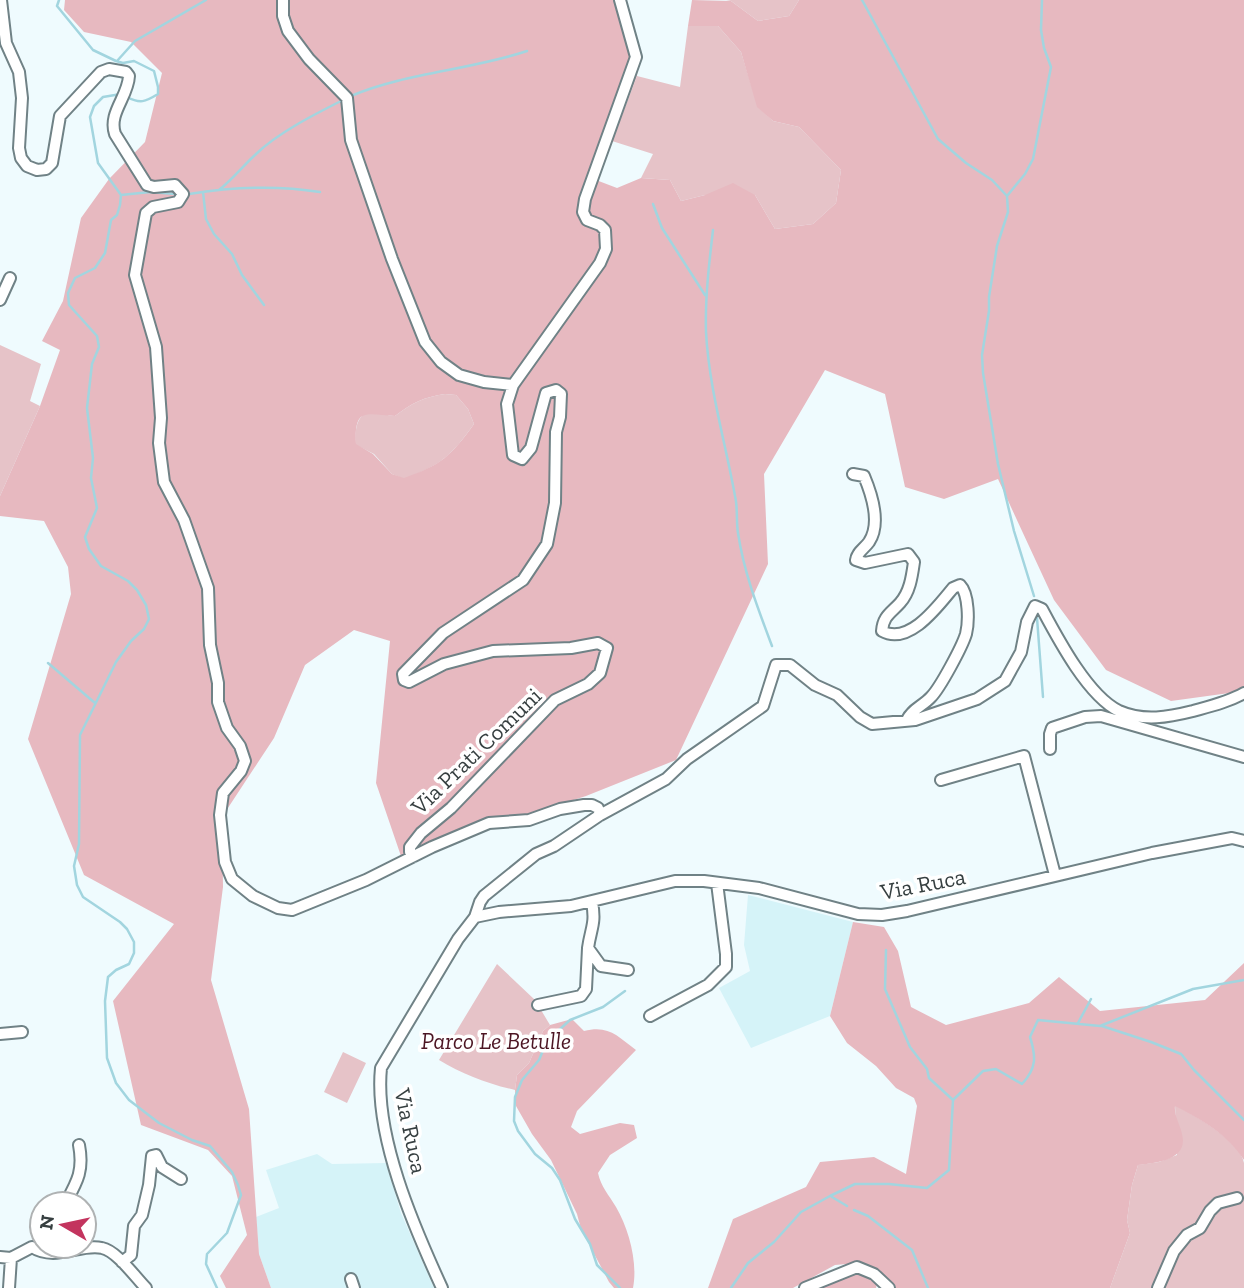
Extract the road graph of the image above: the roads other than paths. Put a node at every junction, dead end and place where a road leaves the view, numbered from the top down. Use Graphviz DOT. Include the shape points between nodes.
graph roads {
  1 [pos="1,0"];
  2 [pos="284,0"];
  3 [pos="620,0"];
  4 [pos="10,278"];
  5 [pos="0,300"];
  6 [pos="513,385"];
  7 [pos="853,474"];
  8 [pos="1244,693"];
  9 [pos="907,720"];
  10 [pos="1050,749"];
  11 [pos="1244,757"];
  12 [pos="941,780"];
  13 [pos="600,815"];
  14 [pos="1244,841"];
  15 [pos="414,856"];
  16 [pos="1055,876"];
  17 [pos="716,883"];
  18 [pos="592,902"];
  19 [pos="475,917"];
  20 [pos="588,948"];
  21 [pos="628,970"];
  22 [pos="538,1005"];
  23 [pos="650,1016"];
  24 [pos="22,1032"];
  25 [pos="0,1034"];
  26 [pos="79,1145"];
  27 [pos="181,1179"];
  28 [pos="73,1190"];
  29 [pos="1237,1198"];
  30 [pos="98,1248"];
  31 [pos="28,1249"];
  32 [pos="6,1258"];
  33 [pos="122,1262"];
  34 [pos="9,1288"];
  35 [pos="146,1288"];
  36 [pos="442,1288"];
  37 [pos="805,1288"];
  38 [pos="889,1288"];
  39 [pos="1158,1288"];
  1 -- 15 [label="street" via="6,43 19,72 19,148 27,166 46,169 52,163 60,116 101,72 110,69 129,76 112,125 115,134 147,185 175,185 183,194 178,202 153,207 146,214 135,275 156,347 164,482 184,520 208,588 218,702 244,761 223,793 220,815 225,862 232,879 278,908 292,910"];
  2 -- 6 [label="street" via="288,31 347,98 351,140 425,342 459,375"];
  3 -- 6 [label="street, Via Prati Comuni" via="636,57 583,212 587,220 605,230 606,249"];
  4 -- 5 [label="street"];
  6 -- 15 [label="street, Via Prati Comuni" via="507,404 513,455 518,458 531,447 546,393 556,390 561,394 555,503 547,544 523,580 443,633 406,669 404,680 493,651 598,643 607,648 606,659 600,673 555,700 421,833 410,847"];
  7 -- 9 [label="street" via="864,476 874,512 870,541 856,560 865,563 908,554 914,562 911,583 901,603 888,613 882,631 896,634 913,629 953,588 960,585 965,595 966,635 942,684"];
  8 -- 9 [label="street" via="1168,718 1143,718 1118,710 1098,694 1063,649 1042,609 1035,606 1021,652 1005,681 977,699"];
  9 -- 13 [label="street, Via Ruca" via="872,724 790,665 776,665 763,706 666,779"];
  10 -- 11 [label="street" via="1052,728 1101,716"];
  12 -- 16 [label="street" via="1024,756"];
  13 -- 15 [label="street" via="598,808 584,805 529,820 489,823"];
  13 -- 19 [label="street, Via Ruca" via="509,875 484,896"];
  14 -- 16 [label="street, Via Ruca" via="1232,838"];
  16 -- 17 [label="street, Via Ruca" via="882,915 858,914 759,888"];
  17 -- 18 [label="street, Via Ruca" via="675,881"];
  17 -- 23 [label="street" via="726,967 708,985"];
  18 -- 19 [label="street, Via Ruca"];
  18 -- 20 [label="street" via="596,920"];
  19 -- 36 [label="street, Via Ruca" via="380,1068 379,1087 395,1168"];
  20 -- 21 [label="street" via="601,966"];
  20 -- 22 [label="street" via="586,989 581,996"];
  24 -- 25 [label="street"];
  26 -- 28 [label="street" via="80,1177"];
  27 -- 33 [label="street" via="152,1156 131,1255"];
  29 -- 39 [label="street" via="1218,1203 1200,1228 1187,1235 1174,1251"];
  30 -- 33 [label="street"];
  31 -- 32 [label="street"];
  32 -- 34 [label="street"];
  33 -- 35 [label="street"];
  37 -- 38 [label="street" via="857,1268 874,1274"];
}
